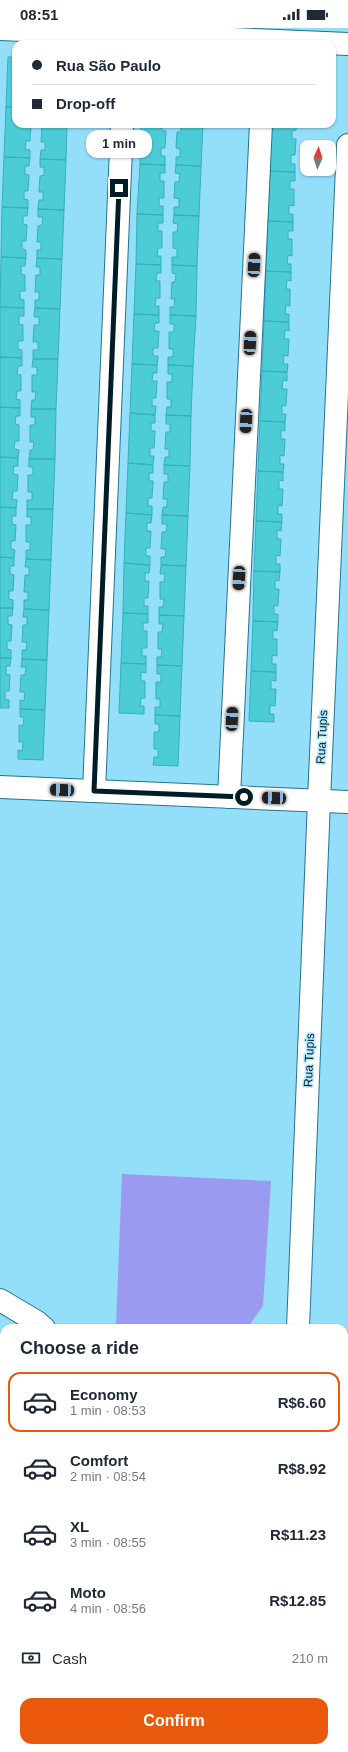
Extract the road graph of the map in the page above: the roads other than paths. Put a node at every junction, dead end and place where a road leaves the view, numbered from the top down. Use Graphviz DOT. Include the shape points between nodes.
graph roads {
  1 [pos="0,29"];
  2 [pos="255,40"];
  3 [pos="336,43"];
  4 [pos="348,44"];
  5 [pos="122,128"];
  6 [pos="261,128"];
  7 [pos="348,145"];
  8 [pos="341,451"];
  9 [pos="0,787"];
  10 [pos="94,791"];
  11 [pos="229,797"];
  12 [pos="319,800"];
  13 [pos="348,802"];
  14 [pos="0,1300"];
  15 [pos="39,1324"];
  16 [pos="298,1324"];
  1 -- 2 [label="street"];
  3 -- 4 [label="street"];
  5 -- 10 [label="street"];
  6 -- 11 [label="street"];
  7 -- 8 [label="street, Rua Tupis"];
  8 -- 12 [label="street, Rua Tupis"];
  9 -- 10 [label="street"];
  10 -- 11 [label="street"];
  11 -- 12 [label="street"];
  12 -- 13 [label="street"];
  12 -- 16 [label="street, Rua Tupis"];
  14 -- 15 [label="street"];
}
